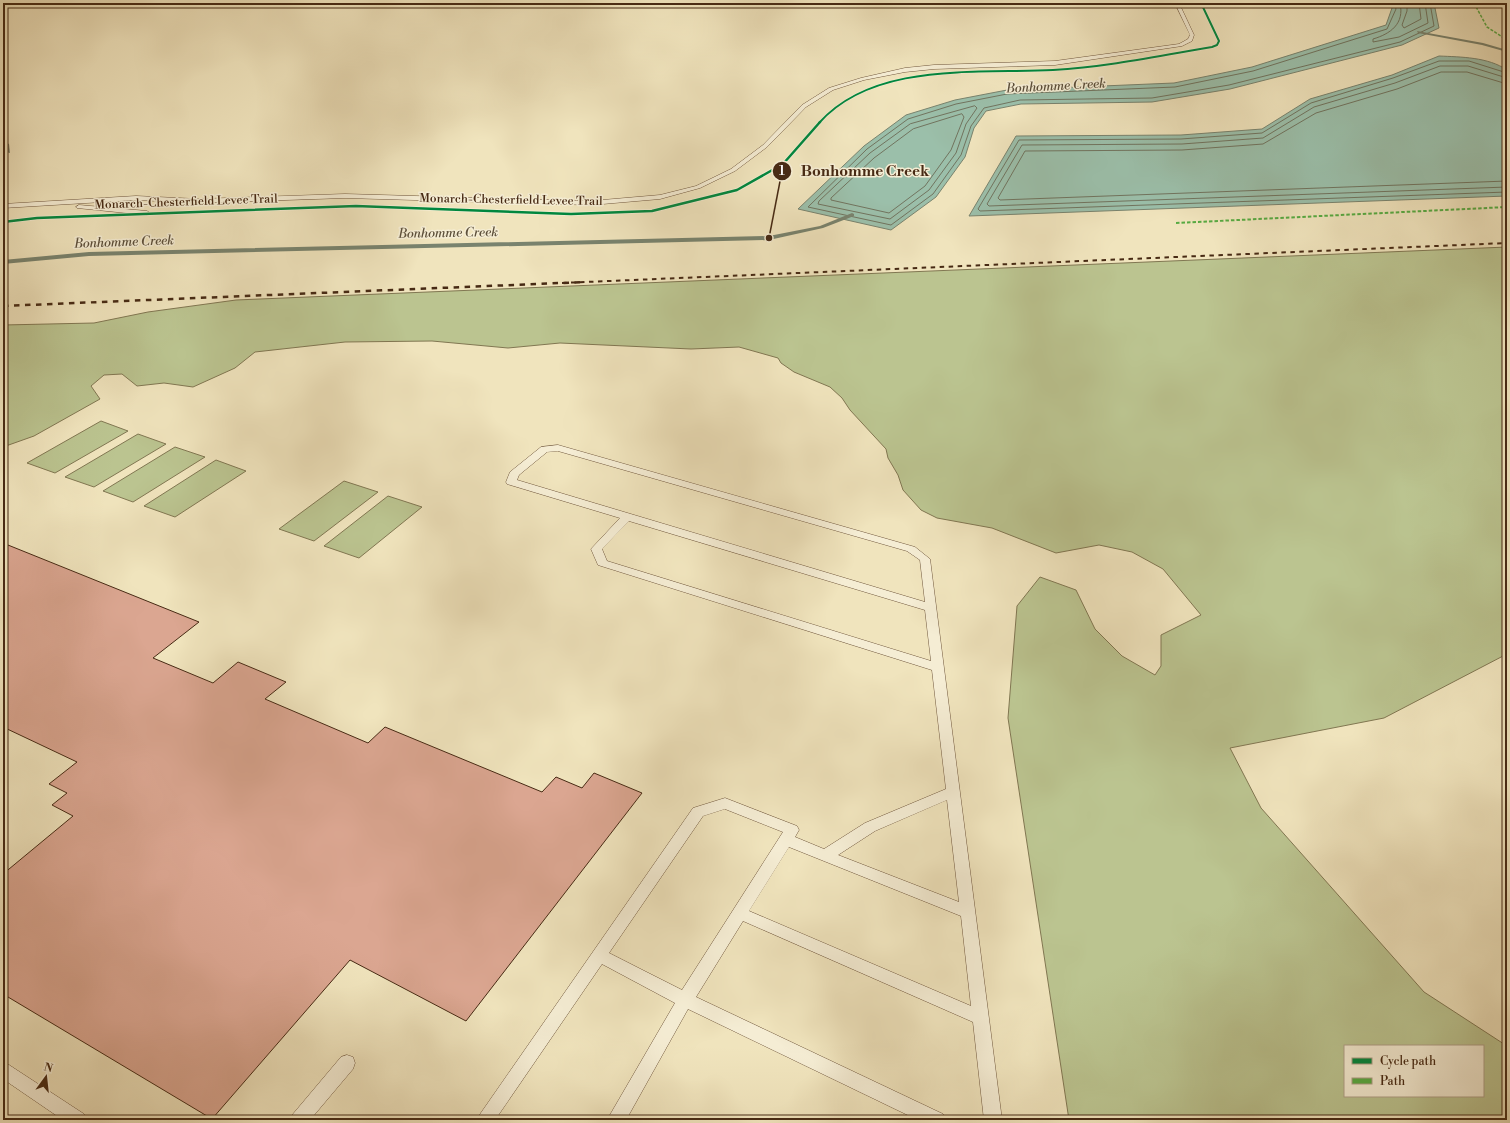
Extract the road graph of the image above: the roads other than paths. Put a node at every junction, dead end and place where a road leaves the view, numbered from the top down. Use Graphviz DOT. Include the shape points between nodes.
graph roads {
  1 [pos="1178,3"];
  2 [pos="15,205"];
  3 [pos="3,206"];
  4 [pos="147,213"];
  5 [pos="627,517"];
  6 [pos="931,608"];
  7 [pos="939,668"];
  8 [pos="953,792"];
  9 [pos="786,840"];
  10 [pos="826,855"];
  11 [pos="968,912"];
  12 [pos="739,913"];
  13 [pos="599,955"];
  14 [pos="685,1000"];
  15 [pos="981,1018"];
  16 [pos="347,1063"];
  17 [pos="3,1069"];
  18 [pos="78,1120"];
  19 [pos="299,1120"];
  20 [pos="485,1120"];
  21 [pos="616,1120"];
  22 [pos="937,1120"];
  23 [pos="993,1120"];
  1 -- 2 [label="lane" via="1192,35 1190,40 1180,45 1055,63 905,70 877,75 831,89 804,106 765,146 733,170 698,187 660,197 591,203 345,196 198,201 136,198"];
  2 -- 3 [label="lane"];
  2 -- 4 [label="lane"];
  5 -- 6 [label="lane"];
  5 -- 6 [label="lane" via="511,482 514,474 544,449 558,448 911,549 926,559"];
  5 -- 7 [label="lane" via="596,549 602,563"];
  6 -- 7 [label="lane"];
  7 -- 8 [label="lane"];
  8 -- 10 [label="lane" via="870,827"];
  8 -- 11 [label="lane"];
  9 -- 10 [label="lane"];
  9 -- 12 [label="lane"];
  9 -- 13 [label="lane" via="792,830 725,803 698,812"];
  10 -- 11 [label="lane"];
  11 -- 15 [label="lane"];
  12 -- 14 [label="lane"];
  12 -- 15 [label="lane"];
  13 -- 14 [label="lane"];
  13 -- 20 [label="lane"];
  14 -- 21 [label="lane"];
  14 -- 22 [label="lane"];
  15 -- 23 [label="lane"];
  16 -- 19 [label="lane"];
  17 -- 18 [label="lane"];
}
